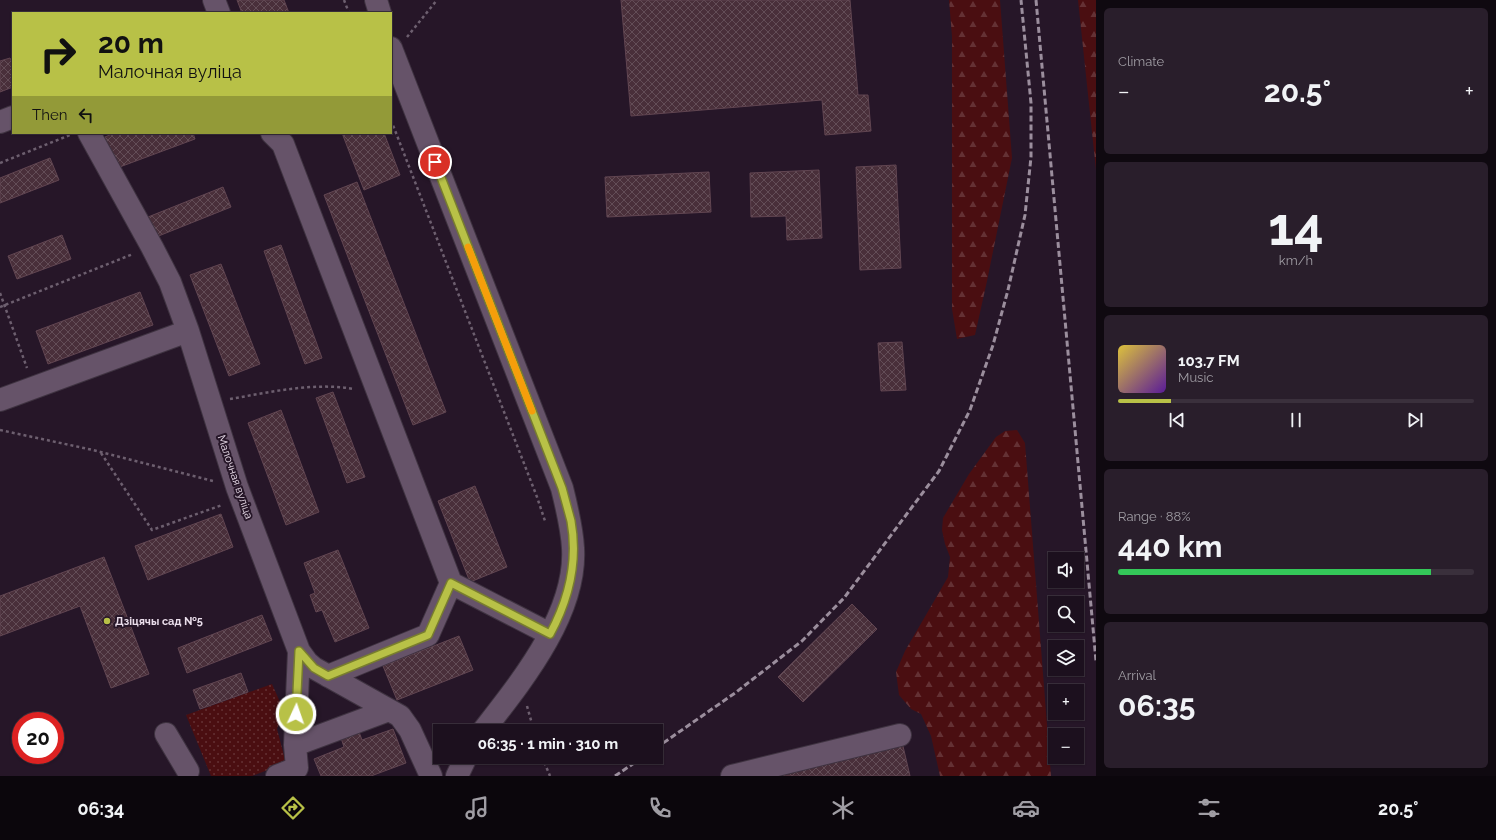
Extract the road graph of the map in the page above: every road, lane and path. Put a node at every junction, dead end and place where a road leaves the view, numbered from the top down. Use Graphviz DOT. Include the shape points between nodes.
graph roads {
  1 [pos="214,0"];
  2 [pos="344,0"];
  3 [pos="376,0"];
  4 [pos="437,0"];
  5 [pos="219,12"];
  6 [pos="349,12"];
  7 [pos="380,12"];
  8 [pos="394,65"];
  9 [pos="12,117"];
  10 [pos="0,122"];
  11 [pos="392,123"];
  12 [pos="73,134"];
  13 [pos="90,134"];
  14 [pos="273,134"];
  15 [pos="0,163"];
  16 [pos="152,247"];
  17 [pos="0,293"];
  18 [pos="4,305"];
  19 [pos="0,307"];
  20 [pos="188,331"];
  21 [pos="34,387"];
  22 [pos="378,393"];
  23 [pos="0,400"];
  24 [pos="224,401"];
  25 [pos="0,430"];
  26 [pos="101,453"];
  27 [pos="239,492"];
  28 [pos="545,521"];
  29 [pos="451,583"];
  30 [pos="550,634"];
  31 [pos="299,651"];
  32 [pos="328,676"];
  33 [pos="389,710"];
  34 [pos="488,724"];
  35 [pos="166,734"];
  36 [pos="900,735"];
  37 [pos="295,745"];
  38 [pos="463,764"];
  39 [pos="545,764"];
  40 [pos="291,773"];
  41 [pos="186,774"];
  42 [pos="431,776"];
  43 [pos="457,776"];
  44 [pos="550,776"];
  45 [pos="732,776"];
  1 -- 5 [label="street"];
  2 -- 6 [label="path"];
  3 -- 7 [label="street"];
  4 -- 8 [label="path" via="410,32"];
  8 -- 30 [label="street" via="562,488 571,522 572,575"];
  9 -- 10 [label="street"];
  11 -- 28 [label="path"];
  12 -- 15 [label="path"];
  13 -- 16 [label="street, Малочная вуліца"];
  14 -- 22 [label="street" via="283,144"];
  16 -- 18 [label="path"];
  16 -- 20 [label="street, Малочная вуліца" via="170,282"];
  17 -- 18 [label="path"];
  18 -- 19 [label="path"];
  18 -- 21 [label="path"];
  20 -- 21 [label="street"];
  20 -- 27 [label="street, Малочная вуліца"];
  21 -- 23 [label="street"];
  22 -- 24 [label="path" via="341,386 309,387"];
  22 -- 29 [label="street"];
  25 -- 26 [label="path"];
  26 -- 27 [label="path"];
  26 -- 27 [label="path" via="152,530"];
  27 -- 31 [label="street, Малочная вуліца"];
  29 -- 30 [label="street"];
  29 -- 32 [label="street" via="428,635"];
  30 -- 34 [label="street"];
  31 -- 32 [label="street, Малочная вуліца" via="314,668"];
  31 -- 37 [label="street"];
  32 -- 33 [label="street, Малочная вуліца"];
  33 -- 37 [label="street"];
  33 -- 42 [label="street, Малочная вуліца" via="400,716 410,730"];
  35 -- 41 [label="street"];
  36 -- 45 [label="street"];
  37 -- 40 [label="street"];
  38 -- 43 [label="street"];
  39 -- 44 [label="path"];
}
